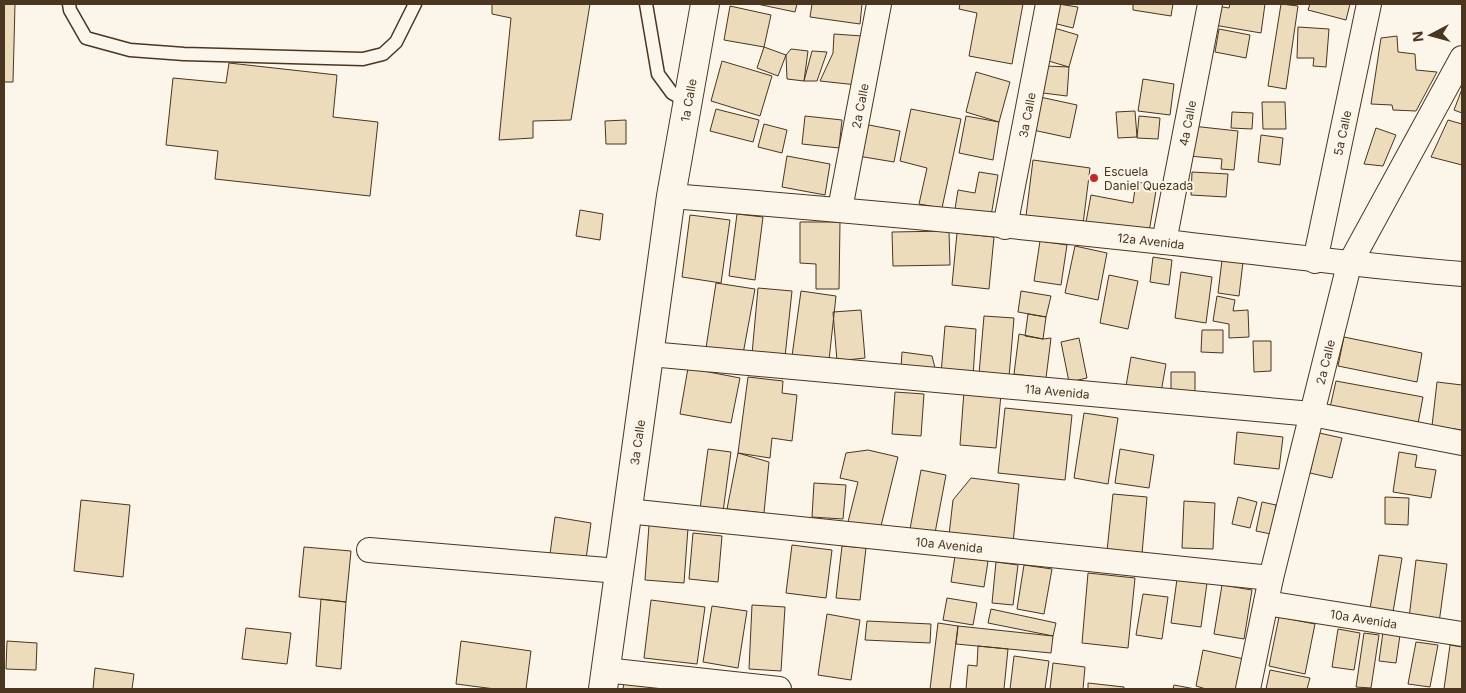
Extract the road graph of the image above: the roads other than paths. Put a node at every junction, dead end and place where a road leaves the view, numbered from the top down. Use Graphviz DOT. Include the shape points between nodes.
graph roads {
  1 [pos="69,4"];
  2 [pos="415,4"];
  3 [pos="646,4"];
  4 [pos="706,4"];
  5 [pos="879,4"];
  6 [pos="1048,4"];
  7 [pos="1210,4"];
  8 [pos="1369,4"];
  9 [pos="1462,58"];
  10 [pos="688,102"];
  11 [pos="671,196"];
  12 [pos="840,209"];
  13 [pos="1005,227"];
  14 [pos="1164,242"];
  15 [pos="1315,260"];
  16 [pos="1349,265"];
  17 [pos="1462,274"];
  18 [pos="650,354"];
  19 [pos="1312,414"];
  20 [pos="1462,443"];
  21 [pos="626,511"];
  22 [pos="369,550"];
  23 [pos="619,571"];
  24 [pos="1271,578"];
  25 [pos="1266,604"];
  26 [pos="1462,634"];
  27 [pos="604,680"];
  28 [pos="779,689"];
  29 [pos="1248,689"];
  1 -- 2 [label="lane" via="86,38 130,50 363,59 383,54 396,42"];
  3 -- 10 [label="lane" via="658,74 672,93"];
  4 -- 10 [label="street, 1a Calle"];
  5 -- 12 [label="street, 2a Calle"];
  6 -- 13 [label="street, 3a Calle"];
  7 -- 14 [label="street, 4a Calle"];
  8 -- 15 [label="street, 5a Calle"];
  9 -- 16 [label="street, 2a Calle"];
  10 -- 11 [label="street, 1a Calle"];
  11 -- 12 [label="street, 12a Avenida"];
  11 -- 18 [label="street, 3a Calle"];
  12 -- 13 [label="street, 12a Avenida"];
  13 -- 14 [label="street, 12a Avenida"];
  14 -- 15 [label="street, 12a Avenida"];
  15 -- 16 [label="street, 12a Avenida"];
  16 -- 17 [label="street, 12a Avenida"];
  16 -- 19 [label="street, 2a Calle"];
  18 -- 19 [label="street, 11a Avenida"];
  18 -- 21 [label="street, 3a Calle"];
  19 -- 20 [label="street, 11a Avenida"];
  19 -- 24 [label="street, 2a Calle"];
  21 -- 23 [label="street, 3a Calle"];
  21 -- 24 [label="street, 10a Avenida"];
  22 -- 23 [label="street"];
  23 -- 27 [label="street, 3a Calle"];
  24 -- 25 [label="street, 2a Calle"];
  25 -- 26 [label="street, 10a Avenida"];
  25 -- 29 [label="street, 2a Calle"];
  27 -- 28 [label="street"];
}
